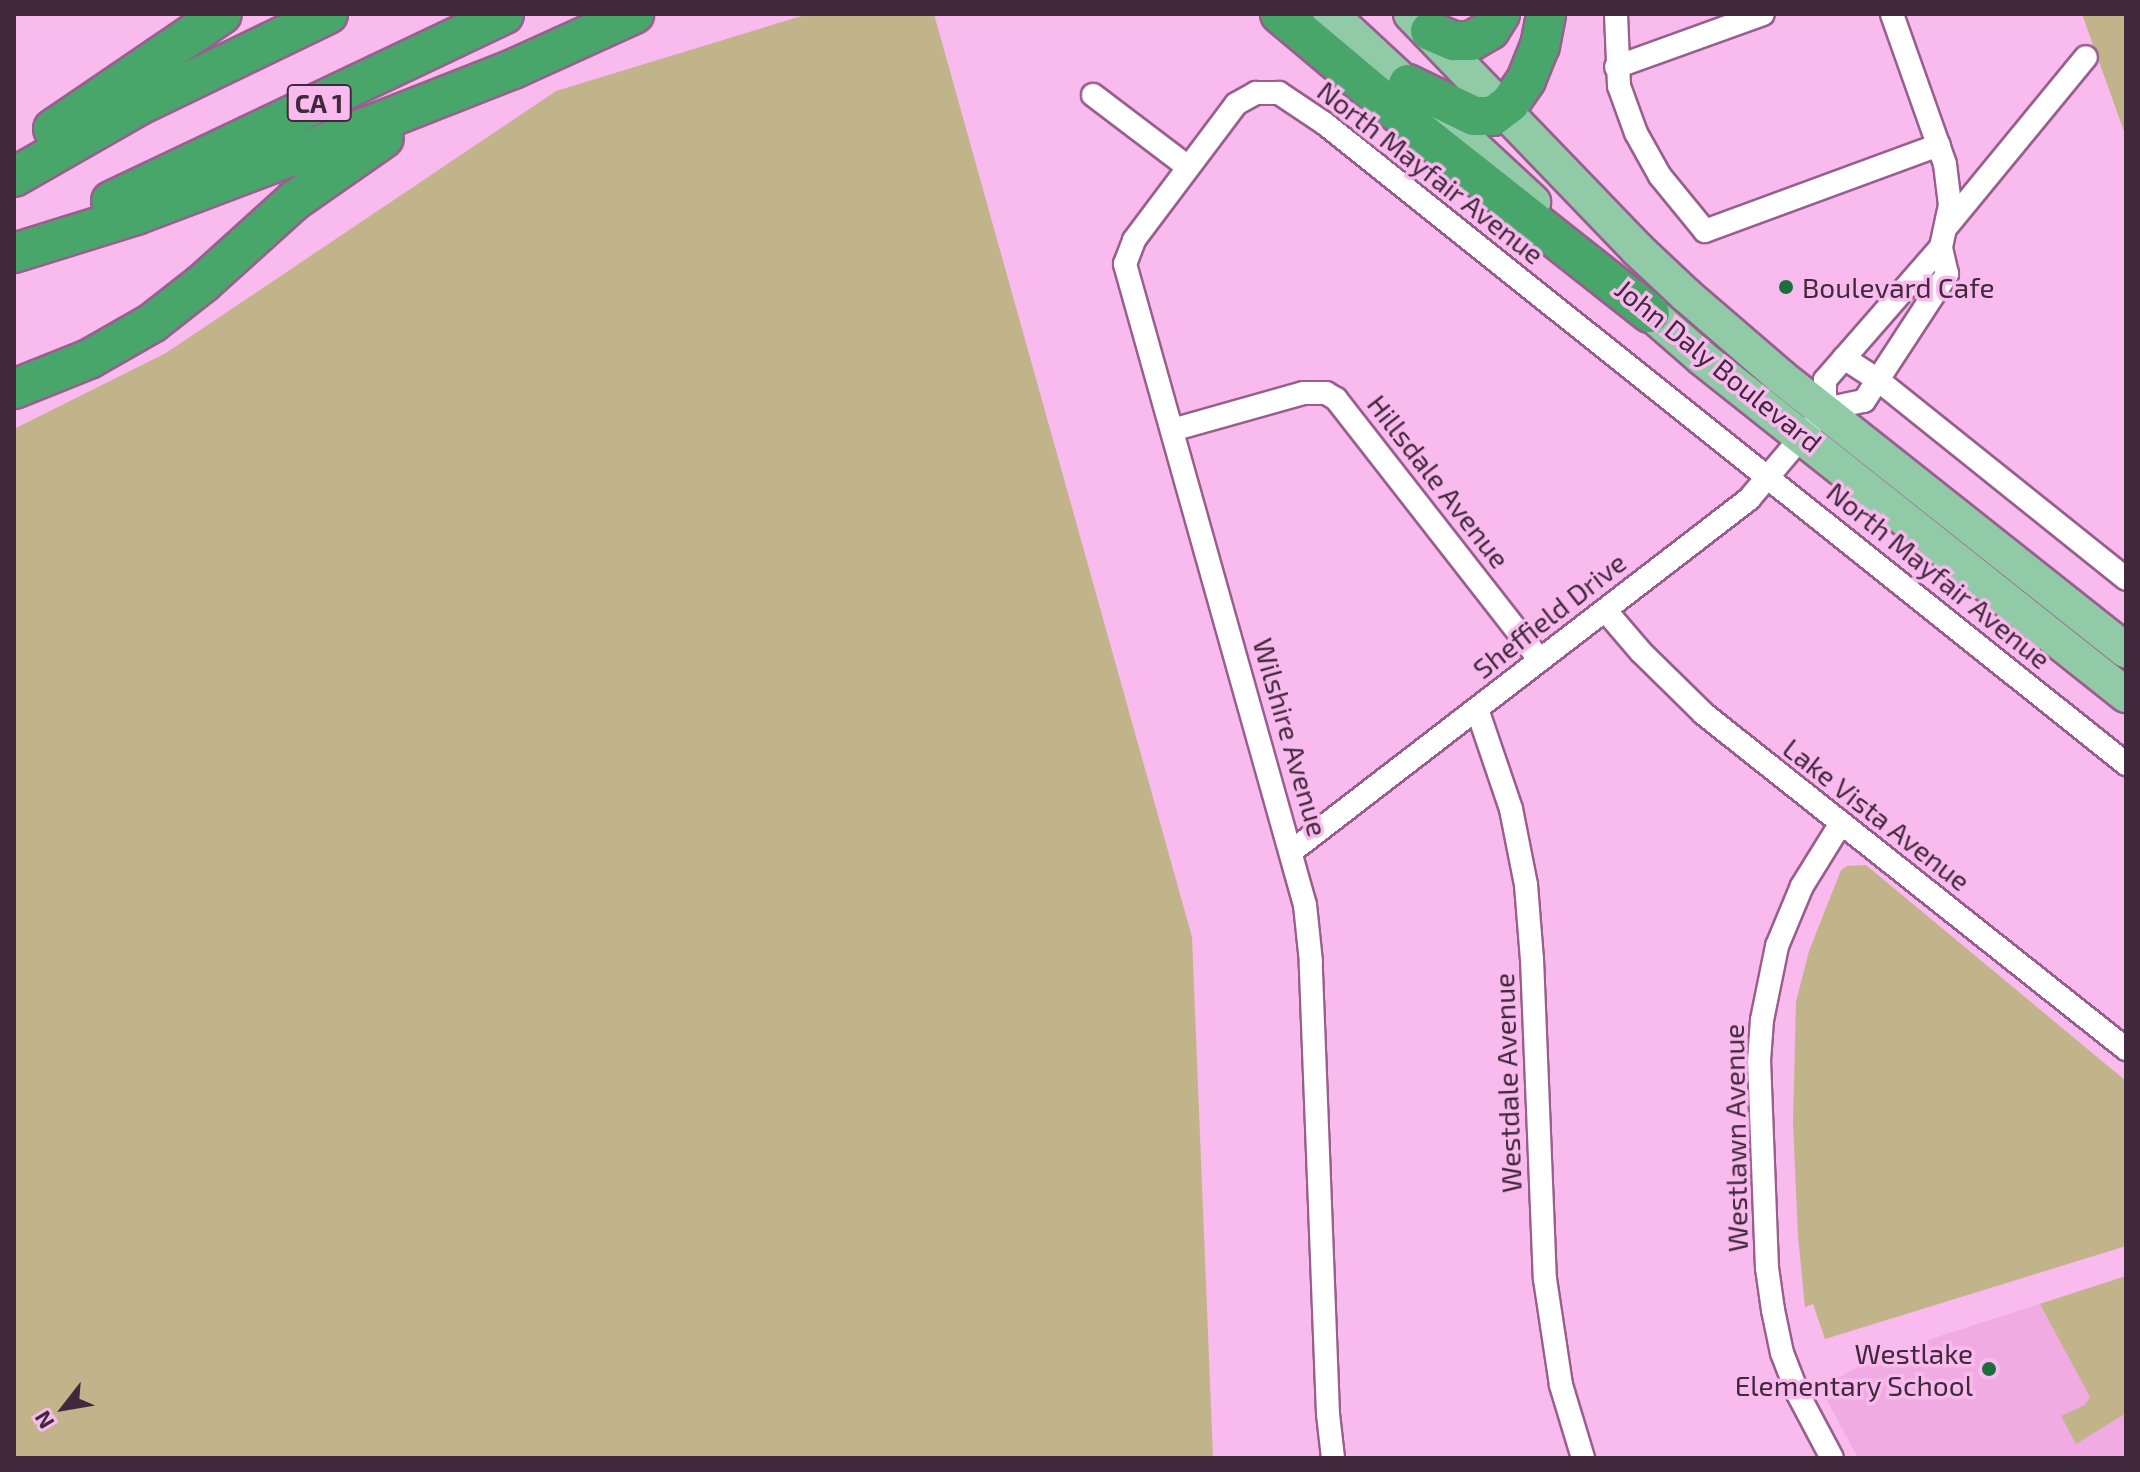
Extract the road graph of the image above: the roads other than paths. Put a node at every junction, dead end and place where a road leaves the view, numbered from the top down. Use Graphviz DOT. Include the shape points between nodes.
graph roads {
  1 [pos="222,14"];
  2 [pos="328,14"];
  3 [pos="504,14"];
  4 [pos="634,14"];
  5 [pos="1280,14"];
  6 [pos="1330,14"];
  7 [pos="1500,14"];
  8 [pos="1546,14"];
  9 [pos="1616,14"];
  10 [pos="1763,14"];
  11 [pos="1892,14"];
  12 [pos="1420,22"];
  13 [pos="2086,57"];
  14 [pos="1616,67"];
  15 [pos="513,69"];
  16 [pos="1408,84"];
  17 [pos="1256,93"];
  18 [pos="1093,95"];
  19 [pos="1503,109"];
  20 [pos="1939,145"];
  21 [pos="1188,167"];
  22 [pos="14,169"];
  23 [pos="14,177"];
  24 [pos="1944,237"];
  25 [pos="14,246"];
  26 [pos="14,253"];
  27 [pos="1650,313"];
  28 [pos="1844,358"];
  29 [pos="1878,380"];
  30 [pos="14,389"];
  31 [pos="1825,409"];
  32 [pos="1172,430"];
  33 [pos="1803,436"];
  34 [pos="1768,478"];
  35 [pos="2126,579"];
  36 [pos="1605,610"];
  37 [pos="2126,650"];
  38 [pos="1540,660"];
  39 [pos="2126,695"];
  40 [pos="1477,709"];
  41 [pos="2126,764"];
  42 [pos="1841,823"];
  43 [pos="1292,851"];
  44 [pos="2126,1049"];
  45 [pos="1333,1458"];
  46 [pos="1583,1458"];
  47 [pos="1832,1458"];
  1 -- 22 [label="highway" via="73,113"];
  2 -- 23 [label="highway, CA 1" via="138,106"];
  3 -- 25 [label="highway, CA 1"];
  4 -- 15 [label="highway"];
  5 -- 27 [label="highway"];
  6 -- 16 [label="main road, John Daly Boulevard"];
  7 -- 12 [label="highway" via="1490,30 1471,41 1454,41"];
  8 -- 19 [label="highway" via="1532,70"];
  9 -- 14 [label="street"];
  10 -- 14 [label="street"];
  11 -- 20 [label="street"];
  12 -- 19 [label="main road, John Daly Boulevard"];
  13 -- 24 [label="street"];
  14 -- 20 [label="street" via="1626,109 1646,155 1705,231"];
  15 -- 26 [label="highway" via="136,215"];
  15 -- 30 [label="highway" via="329,174 187,296 133,334 69,369"];
  16 -- 19 [label="highway" via="1474,116"];
  16 -- 27 [label="main road, John Daly Boulevard"];
  17 -- 21 [label="street, Wilshire Avenue" via="1236,104"];
  17 -- 34 [label="street, North Mayfair Avenue" via="1279,93 1324,123"];
  18 -- 21 [label="street"];
  19 -- 31 [label="main road, John Daly Boulevard" via="1657,269"];
  20 -- 24 [label="street" via="1949,185"];
  21 -- 32 [label="street, Wilshire Avenue" via="1134,240 1125,264"];
  24 -- 28 [label="street"];
  24 -- 29 [label="street" via="1947,274"];
  27 -- 33 [label="main road, John Daly Boulevard"];
  28 -- 29 [label="street"];
  28 -- 31 [label="street" via="1825,380"];
  29 -- 31 [label="street" via="1864,401"];
  29 -- 35 [label="street"];
  31 -- 33 [label="street, Sheffield Drive"];
  31 -- 37 [label="main road, John Daly Boulevard"];
  32 -- 38 [label="street, Hillsdale Avenue" via="1304,393 1326,393 1336,399"];
  32 -- 43 [label="street, Wilshire Avenue"];
  33 -- 34 [label="street, Sheffield Drive"];
  33 -- 39 [label="main road, John Daly Boulevard"];
  34 -- 36 [label="street, Sheffield Drive" via="1749,499"];
  34 -- 41 [label="street, North Mayfair Avenue"];
  36 -- 38 [label="street, Sheffield Drive"];
  36 -- 42 [label="street, Lake Vista Avenue" via="1704,714"];
  38 -- 40 [label="street, Sheffield Drive"];
  40 -- 43 [label="street, Sheffield Drive"];
  40 -- 46 [label="street, Westdale Avenue" via="1511,809 1526,885 1546,1292 1561,1385"];
  42 -- 44 [label="street, Lake Vista Avenue"];
  42 -- 47 [label="street, Westlawn Avenue" via="1802,886 1777,946 1759,1061 1773,1310 1798,1394"];
  43 -- 45 [label="street, Wilshire Avenue" via="1311,962"];
}
